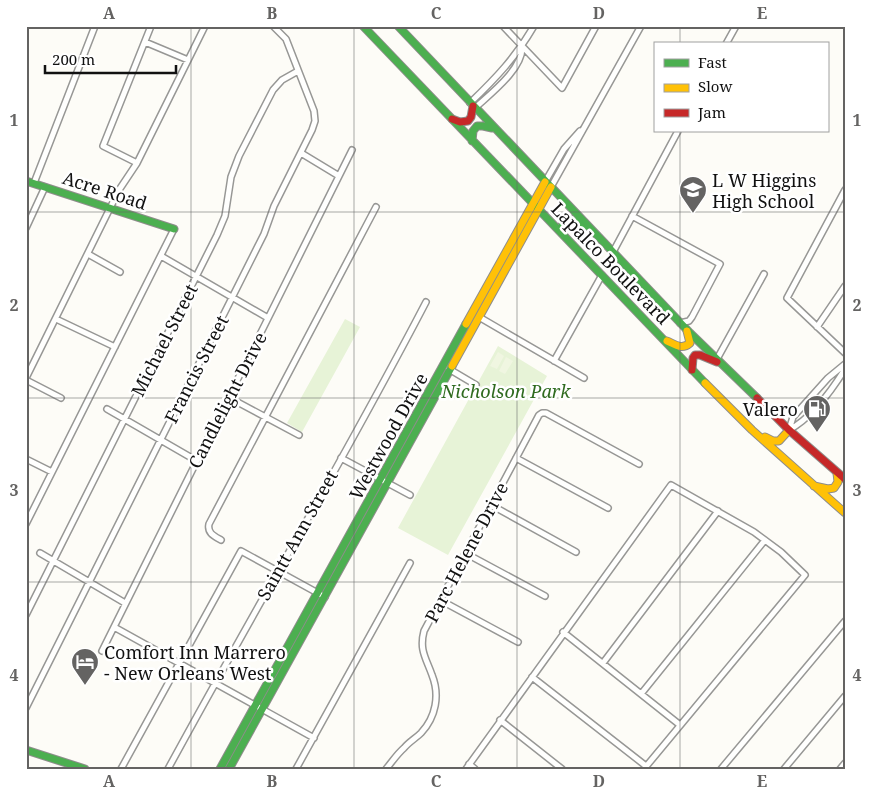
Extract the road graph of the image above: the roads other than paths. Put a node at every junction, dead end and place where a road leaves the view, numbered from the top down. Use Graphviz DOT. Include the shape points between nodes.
graph roads {
  1 [pos="96,26"];
  2 [pos="151,26"];
  3 [pos="205,26"];
  4 [pos="363,26"];
  5 [pos="398,26"];
  6 [pos="503,26"];
  7 [pos="534,26"];
  8 [pos="596,26"];
  9 [pos="641,26"];
  10 [pos="736,26"];
  11 [pos="274,28"];
  12 [pos="145,42"];
  13 [pos="727,42"];
  14 [pos="522,46"];
  15 [pos="188,60"];
  16 [pos="298,71"];
  17 [pos="472,106"];
  18 [pos="450,118"];
  19 [pos="494,129"];
  20 [pos="677,132"];
  21 [pos="472,141"];
  22 [pos="352,150"];
  23 [pos="300,153"];
  24 [pos="136,163"];
  25 [pos="339,176"];
  26 [pos="30,182"];
  27 [pos="548,184"];
  28 [pos="45,187"];
  29 [pos="845,190"];
  30 [pos="532,205"];
  31 [pos="376,207"];
  32 [pos="111,208"];
  33 [pos="539,210"];
  34 [pos="632,216"];
  35 [pos="26,228"];
  36 [pos="590,228"];
  37 [pos="174,229"];
  38 [pos="564,236"];
  39 [pos="613,252"];
  40 [pos="88,254"];
  41 [pos="161,256"];
  42 [pos="120,272"];
  43 [pos="764,274"];
  44 [pos="602,275"];
  45 [pos="196,276"];
  46 [pos="845,286"];
  47 [pos="232,297"];
  48 [pos="426,302"];
  49 [pos="479,317"];
  50 [pos="268,318"];
  51 [pos="56,319"];
  52 [pos="680,322"];
  53 [pos="817,328"];
  54 [pos="687,330"];
  55 [pos="663,340"];
  56 [pos="115,347"];
  57 [pos="845,353"];
  58 [pos="554,361"];
  59 [pos="719,361"];
  60 [pos="845,364"];
  61 [pos="447,368"];
  62 [pos="845,369"];
  63 [pos="692,370"];
  64 [pos="584,378"];
  65 [pos="26,379"];
  66 [pos="476,385"];
  67 [pos="228,397"];
  68 [pos="61,398"];
  69 [pos="107,409"];
  70 [pos="266,417"];
  71 [pos="740,418"];
  72 [pos="125,419"];
  73 [pos="789,430"];
  74 [pos="299,435"];
  75 [pos="161,440"];
  76 [pos="341,458"];
  77 [pos="516,458"];
  78 [pos="26,459"];
  79 [pos="197,460"];
  80 [pos="639,464"];
  81 [pos="52,472"];
  82 [pos="837,473"];
  83 [pos="845,479"];
  84 [pos="380,480"];
  85 [pos="388,484"];
  86 [pos="814,486"];
  87 [pos="410,495"];
  88 [pos="491,505"];
  89 [pos="608,508"];
  90 [pos="718,511"];
  91 [pos="845,513"];
  92 [pos="26,524"];
  93 [pos="221,540"];
  94 [pos="765,540"];
  95 [pos="576,552"];
  96 [pos="40,553"];
  97 [pos="465,553"];
  98 [pos="54,561"];
  99 [pos="410,563"];
  100 [pos="277,570"];
  101 [pos="89,582"];
  102 [pos="321,595"];
  103 [pos="546,596"];
  104 [pos="440,600"];
  105 [pos="126,603"];
  106 [pos="26,615"];
  107 [pos="845,621"];
  108 [pos="114,627"];
  109 [pos="563,632"];
  110 [pos="518,642"];
  111 [pos="102,651"];
  112 [pos="602,663"];
  113 [pos="178,664"];
  114 [pos="532,676"];
  115 [pos="215,684"];
  116 [pos="641,694"];
  117 [pos="845,696"];
  118 [pos="259,707"];
  119 [pos="26,708"];
  120 [pos="500,720"];
  121 [pos="680,725"];
  122 [pos="314,738"];
  123 [pos="26,750"];
  124 [pos="845,763"];
  125 [pos="468,766"];
  126 [pos="645,767"];
  127 [pos="85,769"];
  128 [pos="121,769"];
  129 [pos="168,769"];
  130 [pos="220,769"];
  131 [pos="229,769"];
  132 [pos="296,769"];
  133 [pos="386,769"];
  134 [pos="475,769"];
  135 [pos="562,769"];
  136 [pos="721,769"];
  137 [pos="784,769"];
  138 [pos="840,769"];
  1 -- 26 [label="street"];
  2 -- 12 [label="street"];
  3 -- 15 [label="street"];
  4 -- 18 [label="main road, Lapalco Boulevard"];
  5 -- 17 [label="main road, Lapalco Boulevard"];
  6 -- 14 [label="street"];
  7 -- 14 [label="street"];
  8 -- 14 [label="street" via="562,88"];
  9 -- 27 [label="street, Westwood Drive" via="587,123"];
  10 -- 13 [label="street"];
  11 -- 16 [label="street, Francis Street" via="286,39"];
  12 -- 15 [label="street"];
  12 -- 24 [label="street" via="103,146"];
  14 -- 17 [label="street" via="522,55 513,70"];
  15 -- 24 [label="street"];
  16 -- 23 [label="street, Francis Street" via="315,116"];
  16 -- 45 [label="street, Michael Street" via="282,80 273,90 239,156 231,177 225,216"];
  17 -- 18 [label="main road" via="472,117 468,121"];
  17 -- 19 [label="main road, Lapalco Boulevard"];
  18 -- 21 [label="main road, Lapalco Boulevard"];
  19 -- 21 [label="main road" via="481,124 475,127"];
  19 -- 27 [label="main road, Lapalco Boulevard"];
  20 -- 34 [label="street"];
  21 -- 30 [label="main road, Lapalco Boulevard"];
  22 -- 25 [label="street, Candlelight Drive"];
  23 -- 25 [label="street"];
  23 -- 47 [label="street, Francis Street"];
  24 -- 32 [label="street"];
  25 -- 50 [label="street, Candlelight Drive"];
  26 -- 28 [label="main road, Acre Road"];
  27 -- 30 [label="main road, Westwood Drive"];
  27 -- 33 [label="main road, Westwood Drive"];
  27 -- 36 [label="main road, Lapalco Boulevard"];
  28 -- 32 [label="main road, Acre Road"];
  28 -- 35 [label="street"];
  29 -- 53 [label="street" via="787,298"];
  30 -- 33 [label="main road, Lapalco Boulevard"];
  30 -- 61 [label="main road, Westwood Drive"];
  31 -- 70 [label="street"];
  32 -- 37 [label="main road, Acre Road"];
  32 -- 40 [label="street"];
  33 -- 38 [label="main road, Lapalco Boulevard"];
  33 -- 49 [label="main road, Westwood Drive"];
  34 -- 39 [label="street"];
  34 -- 52 [label="street" via="720,264 692,317 689,321"];
  36 -- 38 [label="main road" via="568,219 563,222"];
  36 -- 39 [label="main road, Lapalco Boulevard"];
  37 -- 41 [label="street"];
  38 -- 44 [label="main road, Lapalco Boulevard"];
  39 -- 52 [label="main road, Lapalco Boulevard"];
  40 -- 42 [label="street"];
  40 -- 51 [label="street"];
  41 -- 45 [label="street"];
  41 -- 56 [label="street"];
  43 -- 59 [label="street"];
  44 -- 55 [label="main road, Lapalco Boulevard"];
  44 -- 58 [label="street"];
  45 -- 47 [label="street"];
  45 -- 72 [label="street, Michael Street"];
  46 -- 53 [label="street"];
  47 -- 50 [label="street"];
  47 -- 75 [label="street, Francis Street"];
  48 -- 76 [label="street, Saintt Ann Street"];
  49 -- 58 [label="street"];
  49 -- 61 [label="main road, Westwood Drive"];
  50 -- 67 [label="street, Candlelight Drive"];
  51 -- 56 [label="street"];
  51 -- 65 [label="street"];
  52 -- 54 [label="main road, Lapalco Boulevard"];
  53 -- 57 [label="street"];
  54 -- 55 [label="main road" via="690,343 685,348"];
  54 -- 59 [label="main road, Lapalco Boulevard"];
  55 -- 63 [label="main road, Lapalco Boulevard"];
  56 -- 81 [label="street"];
  58 -- 64 [label="street"];
  59 -- 63 [label="main road" via="696,355"];
  59 -- 73 [label="main road, Lapalco Boulevard"];
  60 -- 73 [label="street" via="793,417"];
  61 -- 66 [label="street"];
  61 -- 84 [label="main road, Westwood Drive"];
  61 -- 85 [label="main road, Westwood Drive"];
  62 -- 73 [label="street" via="835,385 799,424"];
  63 -- 71 [label="main road, Lapalco Boulevard"];
  65 -- 68 [label="street"];
  67 -- 70 [label="street"];
  67 -- 79 [label="street, Candlelight Drive"];
  69 -- 72 [label="street"];
  70 -- 74 [label="street"];
  70 -- 93 [label="street" via="209,524 210,533"];
  71 -- 73 [label="main road" via="772,442 783,441"];
  71 -- 86 [label="main road, Lapalco Boulevard"];
  72 -- 75 [label="street"];
  72 -- 98 [label="street, Michael Street"];
  73 -- 82 [label="main road, Lapalco Boulevard"];
  75 -- 79 [label="street"];
  75 -- 101 [label="street, Francis Street"];
  76 -- 84 [label="street"];
  76 -- 100 [label="street, Saintt Ann Street"];
  77 -- 80 [label="street, Parc Helene Drive" via="542,413 546,413"];
  77 -- 88 [label="street, Parc Helene Drive"];
  77 -- 89 [label="street"];
  78 -- 81 [label="street"];
  79 -- 105 [label="street, Candlelight Drive"];
  81 -- 92 [label="street"];
  82 -- 83 [label="main road, Lapalco Boulevard"];
  82 -- 86 [label="main road" via="838,482 834,488"];
  84 -- 85 [label="street"];
  84 -- 102 [label="main road, Westwood Drive"];
  85 -- 87 [label="street"];
  85 -- 102 [label="main road, Westwood Drive"];
  86 -- 91 [label="main road, Lapalco Boulevard"];
  88 -- 95 [label="street"];
  88 -- 97 [label="street, Parc Helene Drive"];
  90 -- 94 [label="street"];
  90 -- 109 [label="street" via="671,484"];
  90 -- 112 [label="street"];
  94 -- 116 [label="street"];
  94 -- 121 [label="street" via="805,575"];
  96 -- 98 [label="street"];
  97 -- 103 [label="street"];
  97 -- 104 [label="street, Parc Helene Drive"];
  98 -- 101 [label="street"];
  98 -- 106 [label="street, Michael Street"];
  99 -- 122 [label="street"];
  100 -- 102 [label="street"];
  100 -- 113 [label="street" via="241,551"];
  100 -- 115 [label="street, Saintt Ann Street"];
  101 -- 105 [label="street"];
  101 -- 119 [label="street, Francis Street"];
  102 -- 118 [label="main road, Westwood Drive"];
  104 -- 110 [label="street"];
  104 -- 133 [label="street, Parc Helene Drive" via="422,639 425,660 436,689 434,712 423,731"];
  105 -- 108 [label="street, Candlelight Drive"];
  107 -- 136 [label="street"];
  108 -- 111 [label="street, Candlelight Drive"];
  108 -- 113 [label="street"];
  109 -- 112 [label="street"];
  109 -- 114 [label="street"];
  112 -- 116 [label="street"];
  113 -- 115 [label="street"];
  113 -- 128 [label="street"];
  114 -- 120 [label="street"];
  114 -- 126 [label="street"];
  115 -- 118 [label="street"];
  115 -- 129 [label="street, Saintt Ann Street"];
  116 -- 121 [label="street"];
  117 -- 137 [label="street"];
  118 -- 122 [label="street"];
  118 -- 130 [label="main road, Westwood Drive"];
  118 -- 131 [label="main road, Westwood Drive"];
  120 -- 125 [label="street"];
  120 -- 135 [label="street"];
  121 -- 126 [label="street"];
  122 -- 132 [label="street"];
  123 -- 127 [label="main road"];
  124 -- 138 [label="street"];
  125 -- 134 [label="street"];
}
